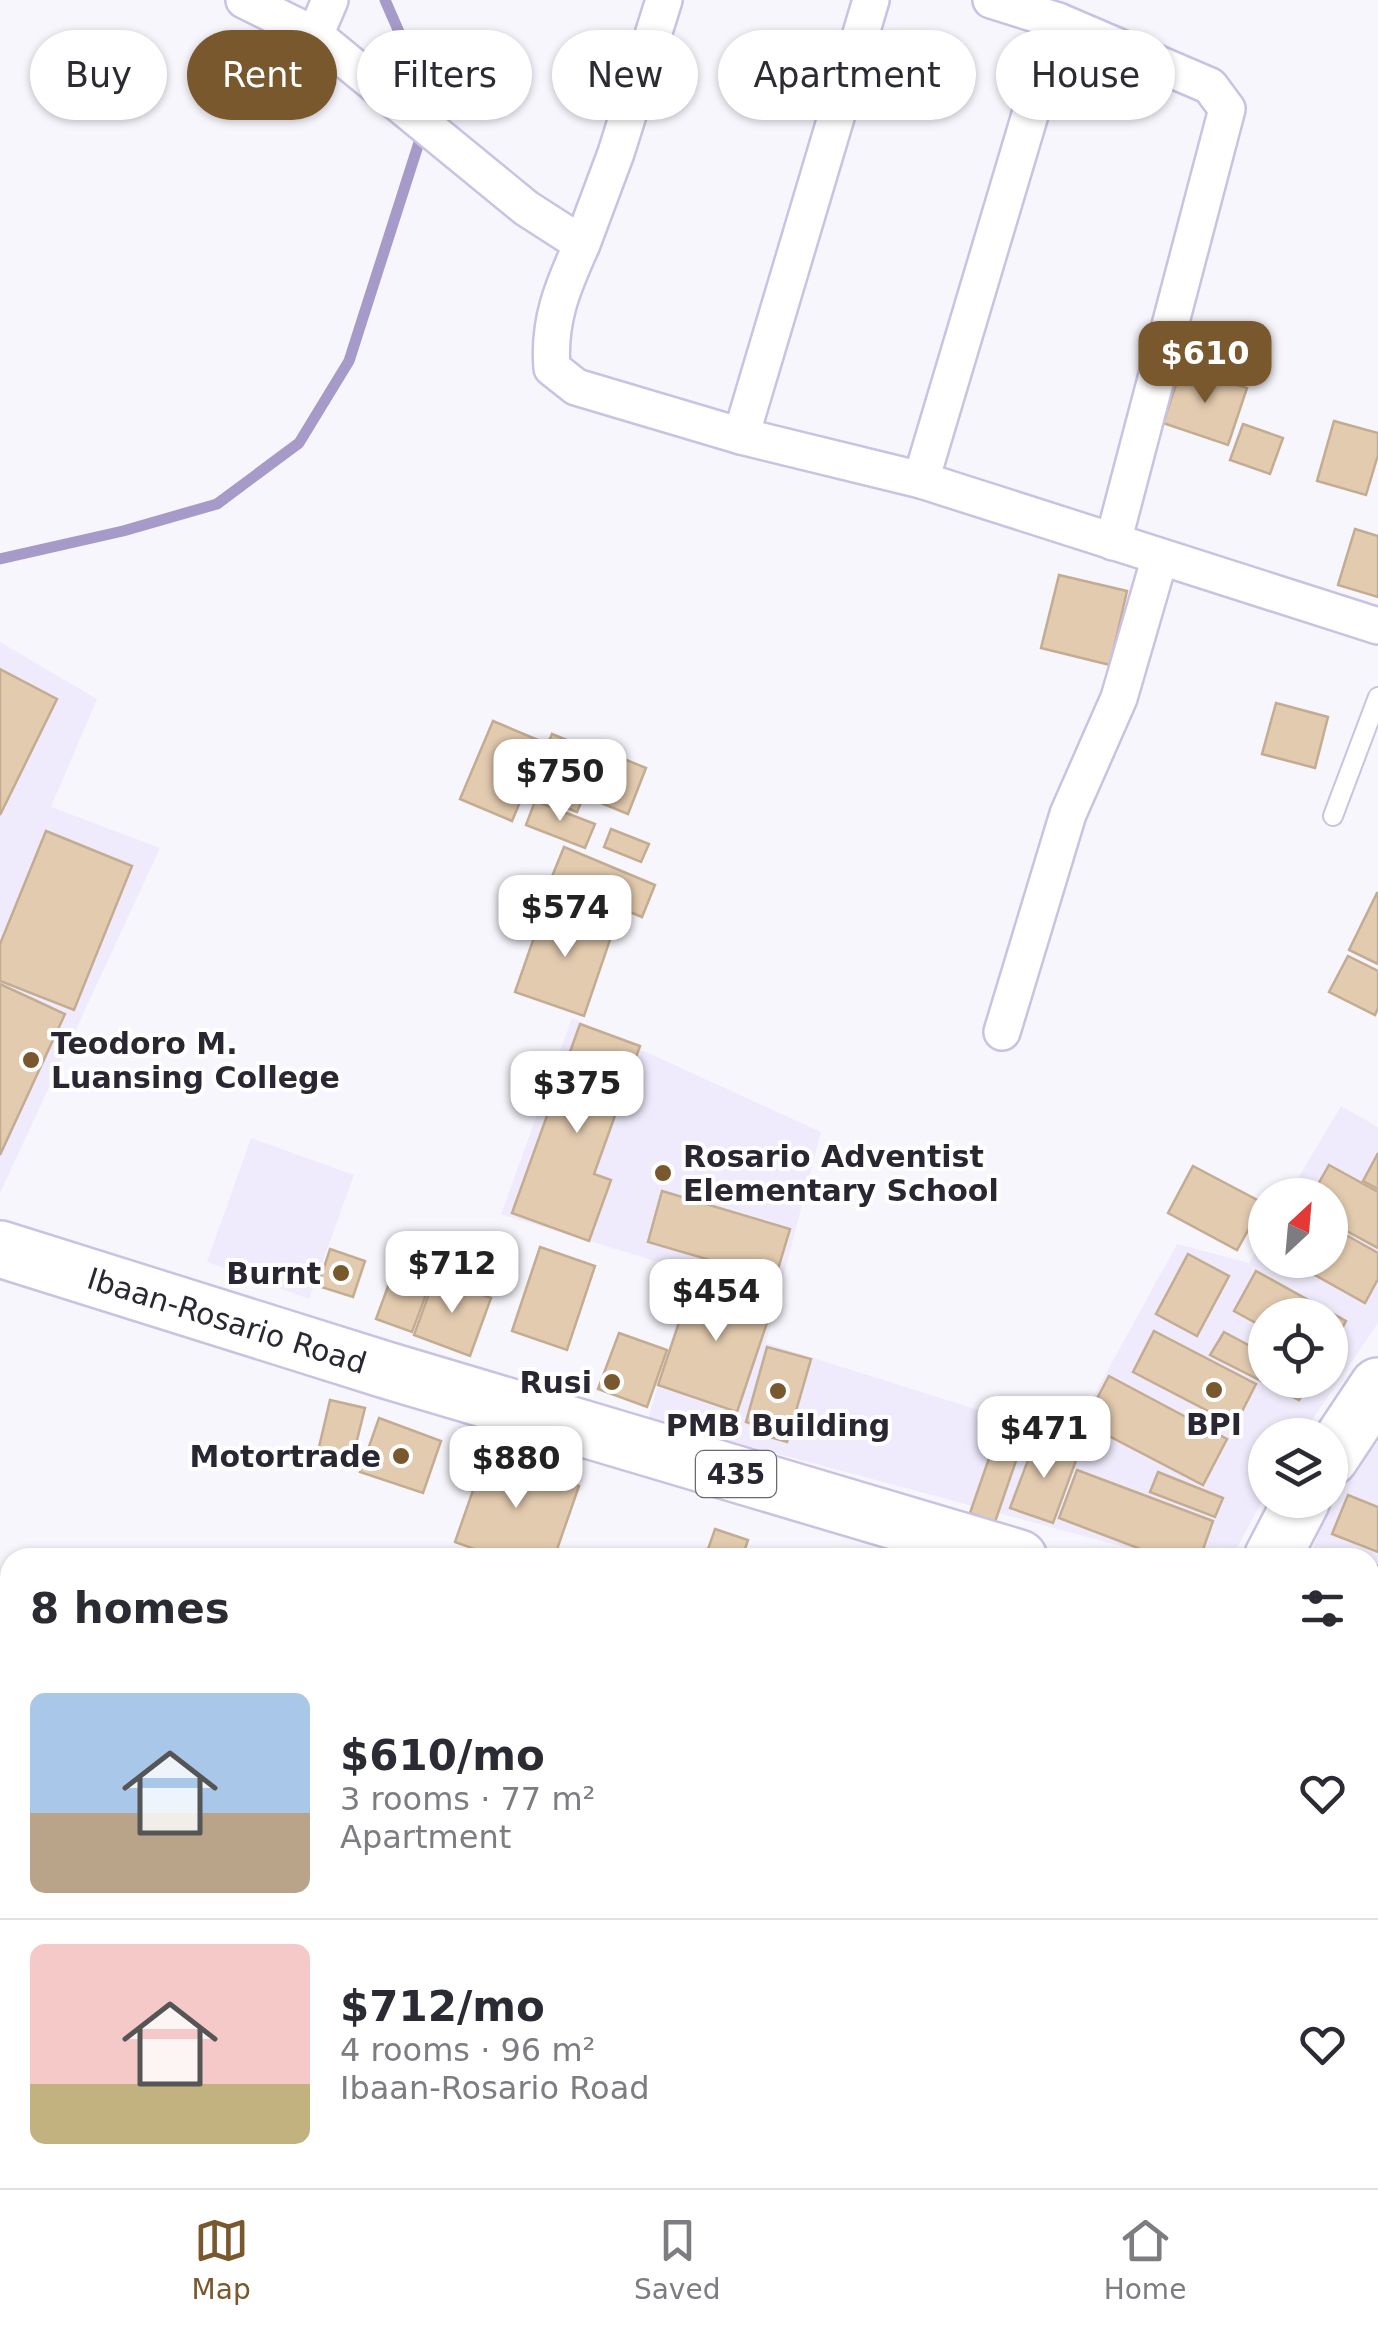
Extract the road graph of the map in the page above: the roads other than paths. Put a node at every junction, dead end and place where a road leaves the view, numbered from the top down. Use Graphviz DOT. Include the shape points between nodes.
graph roads {
  1 [pos="244,0"];
  2 [pos="330,0"];
  3 [pos="664,0"];
  4 [pos="871,0"];
  5 [pos="991,0"];
  6 [pos="1058,22"];
  7 [pos="307,30"];
  8 [pos="317,30"];
  9 [pos="337,52"];
  10 [pos="582,244"];
  11 [pos="740,436"];
  12 [pos="921,480"];
  13 [pos="1113,542"];
  14 [pos="1160,557"];
  15 [pos="1378,626"];
  16 [pos="1378,698"];
  17 [pos="1332,816"];
  18 [pos="1002,1032"];
  19 [pos="0,1249"];
  20 [pos="1378,1386"];
  21 [pos="1348,1431"];
  22 [pos="1293,1518"];
  23 [pos="986,1548"];
  24 [pos="1277,1548"];
  1 -- 7 [label="street"];
  2 -- 8 [label="street"];
  3 -- 10 [label="street"];
  4 -- 11 [label="street"];
  5 -- 6 [label="street"];
  6 -- 12 [label="street"];
  6 -- 13 [label="street" via="1210,86 1227,108"];
  9 -- 10 [label="street" via="526,208"];
  10 -- 11 [label="street" via="556,301 552,368 576,387"];
  11 -- 12 [label="street"];
  12 -- 13 [label="street"];
  13 -- 14 [label="street"];
  14 -- 15 [label="street"];
  14 -- 18 [label="street" via="1119,698 1068,814"];
  16 -- 17 [label="lane"];
  19 -- 23 [label="main road, Ibaan-Rosario Road / 435"];
  20 -- 21 [label="main road"];
  22 -- 24 [label="main road"];
}
